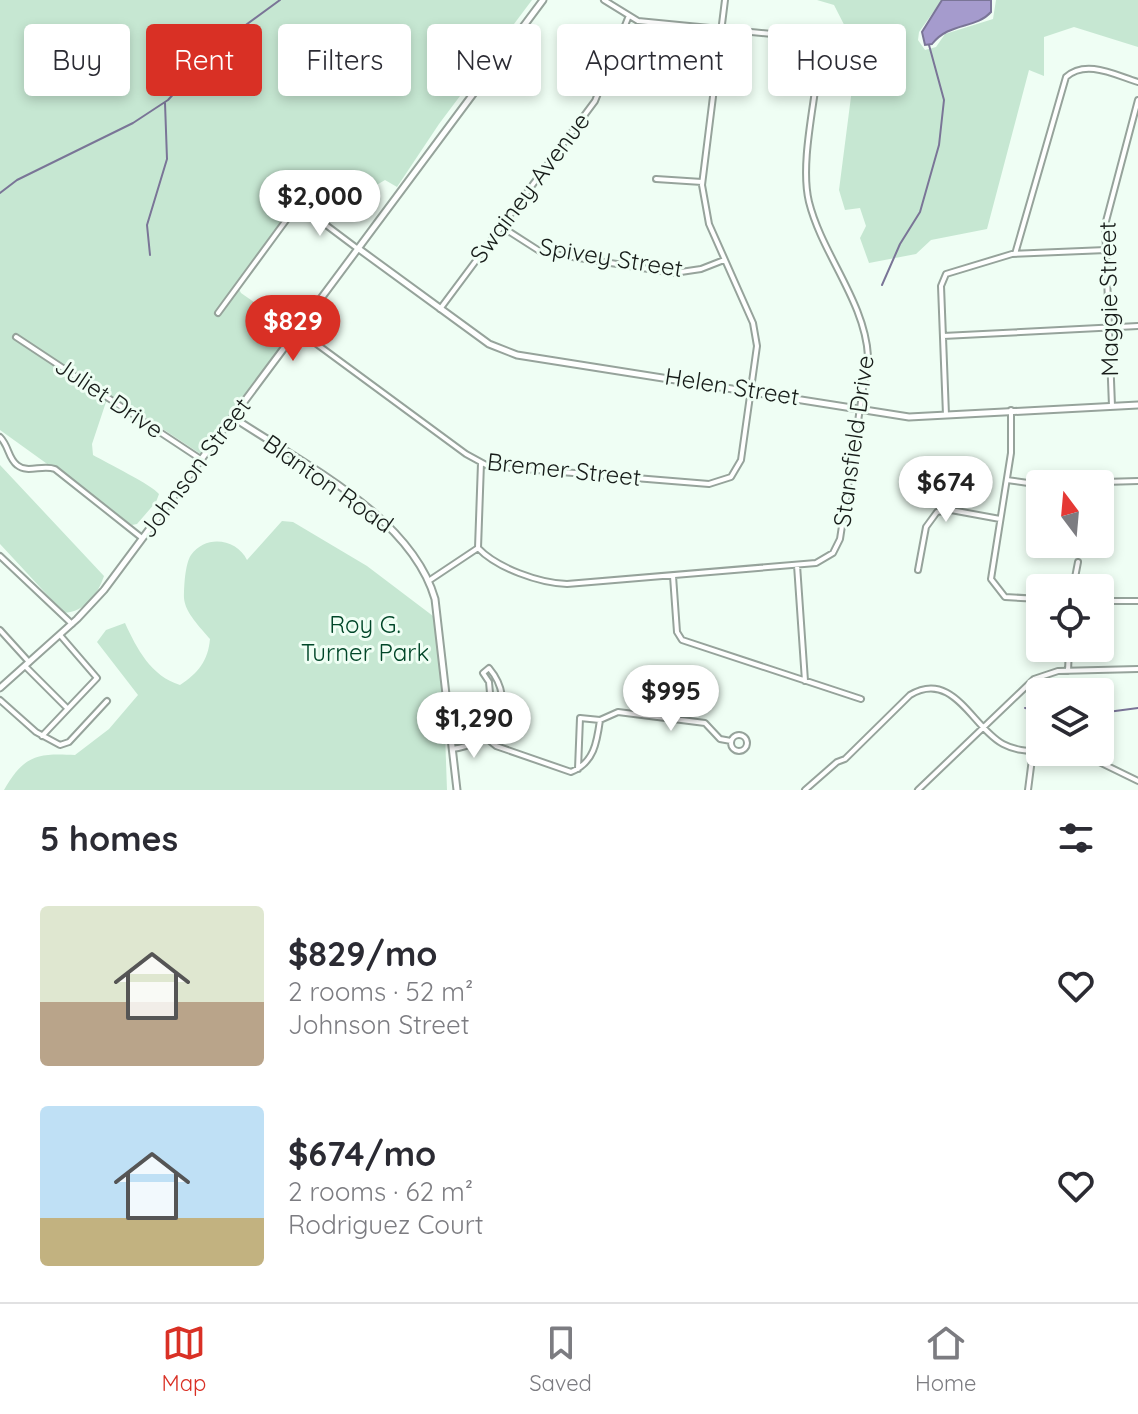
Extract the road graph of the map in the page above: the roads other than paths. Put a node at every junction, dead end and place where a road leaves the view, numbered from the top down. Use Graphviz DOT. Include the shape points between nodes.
graph roads {
  1 [pos="543,0"];
  2 [pos="604,0"];
  3 [pos="725,0"];
  4 [pos="628,18"];
  5 [pos="674,24"];
  6 [pos="721,24"];
  7 [pos="752,33"];
  8 [pos="1138,82"];
  9 [pos="712,96"];
  10 [pos="1138,100"];
  11 [pos="656,179"];
  12 [pos="702,182"];
  13 [pos="502,227"];
  14 [pos="359,249"];
  15 [pos="1106,250"];
  16 [pos="1015,254"];
  17 [pos="724,260"];
  18 [pos="440,309"];
  19 [pos="218,313"];
  20 [pos="1138,326"];
  21 [pos="1109,327"];
  22 [pos="299,331"];
  23 [pos="943,336"];
  24 [pos="16,337"];
  25 [pos="752,390"];
  26 [pos="1138,405"];
  27 [pos="1112,406"];
  28 [pos="862,409"];
  29 [pos="1011,410"];
  30 [pos="946,415"];
  31 [pos="234,418"];
  32 [pos="0,437"];
  33 [pos="202,460"];
  34 [pos="481,463"];
  35 [pos="1007,480"];
  36 [pos="1138,481"];
  37 [pos="1000,519"];
  38 [pos="142,538"];
  39 [pos="478,548"];
  40 [pos="0,556"];
  41 [pos="1078,562"];
  42 [pos="797,565"];
  43 [pos="918,570"];
  44 [pos="1076,574"];
  45 [pos="673,576"];
  46 [pos="430,580"];
  47 [pos="1026,599"];
  48 [pos="1114,601"];
  49 [pos="1138,601"];
  50 [pos="72,624"];
  51 [pos="0,630"];
  52 [pos="60,635"];
  53 [pos="1068,662"];
  54 [pos="27,664"];
  55 [pos="1138,669"];
  56 [pos="1068,671"];
  57 [pos="805,681"];
  58 [pos="0,688"];
  59 [pos="861,699"];
  60 [pos="0,700"];
  61 [pos="107,701"];
  62 [pos="66,707"];
  63 [pos="503,712"];
  64 [pos="600,720"];
  65 [pos="983,725"];
  66 [pos="42,736"];
  67 [pos="486,738"];
  68 [pos="478,740"];
  69 [pos="451,741"];
  70 [pos="731,741"];
  71 [pos="452,749"];
  72 [pos="1026,750"];
  73 [pos="1031,766"];
  74 [pos="1107,766"];
  75 [pos="578,769"];
  76 [pos="1138,781"];
  77 [pos="457,790"];
  78 [pos="805,790"];
  79 [pos="918,790"];
  80 [pos="1028,790"];
  1 -- 14 [label="street, Johnson Street"];
  2 -- 4 [label="street, Stansfield Drive"];
  3 -- 6 [label="street, Bremer Street"];
  4 -- 5 [label="street, Stansfield Drive"];
  4 -- 13 [label="street, Swainey Avenue" via="595,101"];
  7 -- 28 [label="street, Stansfield Drive" via="793,36 816,58 807,194 868,343"];
  8 -- 16 [label="street" via="1090,68 1066,77"];
  9 -- 12 [label="street, Bremer Street"];
  10 -- 15 [label="street, Maggie Street" via="1107,211"];
  11 -- 12 [label="street"];
  12 -- 17 [label="street, Bremer Street" via="709,224"];
  13 -- 17 [label="street, Spivey Street" via="541,252 674,273"];
  13 -- 18 [label="street, Swainey Avenue"];
  14 -- 18 [label="street, Helen Street"];
  14 -- 19 [label="street" via="298,204"];
  14 -- 22 [label="street, Johnson Street"];
  15 -- 16 [label="street"];
  15 -- 21 [label="street, Maggie Street"];
  16 -- 23 [label="street" via="946,274 941,286"];
  17 -- 25 [label="street, Bremer Street" via="754,326"];
  18 -- 25 [label="street, Helen Street" via="489,344 517,355"];
  20 -- 21 [label="street"];
  21 -- 23 [label="street"];
  21 -- 27 [label="street, Maggie Street"];
  22 -- 31 [label="street, Johnson Street"];
  22 -- 34 [label="street, Bremer Street"];
  23 -- 30 [label="street"];
  24 -- 33 [label="street, Juliet Drive"];
  25 -- 28 [label="street, Helen Street"];
  25 -- 34 [label="street, Bremer Street" via="739,466 716,484"];
  26 -- 27 [label="street, Helen Street"];
  27 -- 29 [label="street, Helen Street"];
  28 -- 30 [label="street, Helen Street" via="909,417"];
  28 -- 42 [label="street, Stansfield Drive" via="838,545 825,560"];
  29 -- 30 [label="street, Helen Street"];
  29 -- 35 [label="street"];
  31 -- 33 [label="street, Johnson Street"];
  31 -- 46 [label="street, Blanton Road" via="380,517 408,543"];
  32 -- 38 [label="street" via="16,465 55,469"];
  33 -- 38 [label="street, Johnson Street"];
  34 -- 39 [label="street"];
  35 -- 36 [label="street"];
  35 -- 37 [label="street"];
  37 -- 43 [label="street" via="937,512 926,527"];
  37 -- 47 [label="street" via="991,569 995,588 1008,598"];
  38 -- 50 [label="street, Johnson Street"];
  39 -- 45 [label="street, Stansfield Drive" via="499,562 557,583"];
  39 -- 46 [label="street"];
  40 -- 50 [label="street"];
  41 -- 44 [label="street"];
  42 -- 45 [label="street, Stansfield Drive"];
  42 -- 57 [label="street"];
  45 -- 57 [label="street" via="682,640"];
  46 -- 69 [label="street, Blanton Road"];
  48 -- 49 [label="street"];
  50 -- 52 [label="street, Johnson Street"];
  51 -- 54 [label="street"];
  52 -- 54 [label="street, Johnson Street"];
  52 -- 62 [label="street" via="97,678"];
  53 -- 56 [label="street"];
  54 -- 58 [label="street, Johnson Street"];
  54 -- 62 [label="street"];
  55 -- 56 [label="street"];
  56 -- 65 [label="street" via="1034,679"];
  57 -- 59 [label="street"];
  60 -- 66 [label="street"];
  61 -- 66 [label="street" via="65,744"];
  62 -- 66 [label="street"];
  63 -- 63 [label="street" via="497,678 489,668 483,673 491,704"];
  63 -- 67 [label="street"];
  64 -- 70 [label="street" via="618,712 705,723 720,739"];
  64 -- 75 [label="street" via="597,747"];
  64 -- 75 [label="street" via="580,718"];
  65 -- 72 [label="street" via="1007,746"];
  65 -- 78 [label="street" via="948,692 916,692"];
  65 -- 79 [label="street"];
  67 -- 68 [label="street"];
  67 -- 75 [label="street" via="568,772"];
  68 -- 69 [label="street"];
  68 -- 71 [label="street" via="473,746"];
  69 -- 71 [label="street, Blanton Road"];
  70 -- 70 [label="street" via="738,751 748,745 741,734"];
  71 -- 77 [label="street, Blanton Road"];
  73 -- 80 [label="street"];
  74 -- 76 [label="street"];
}
